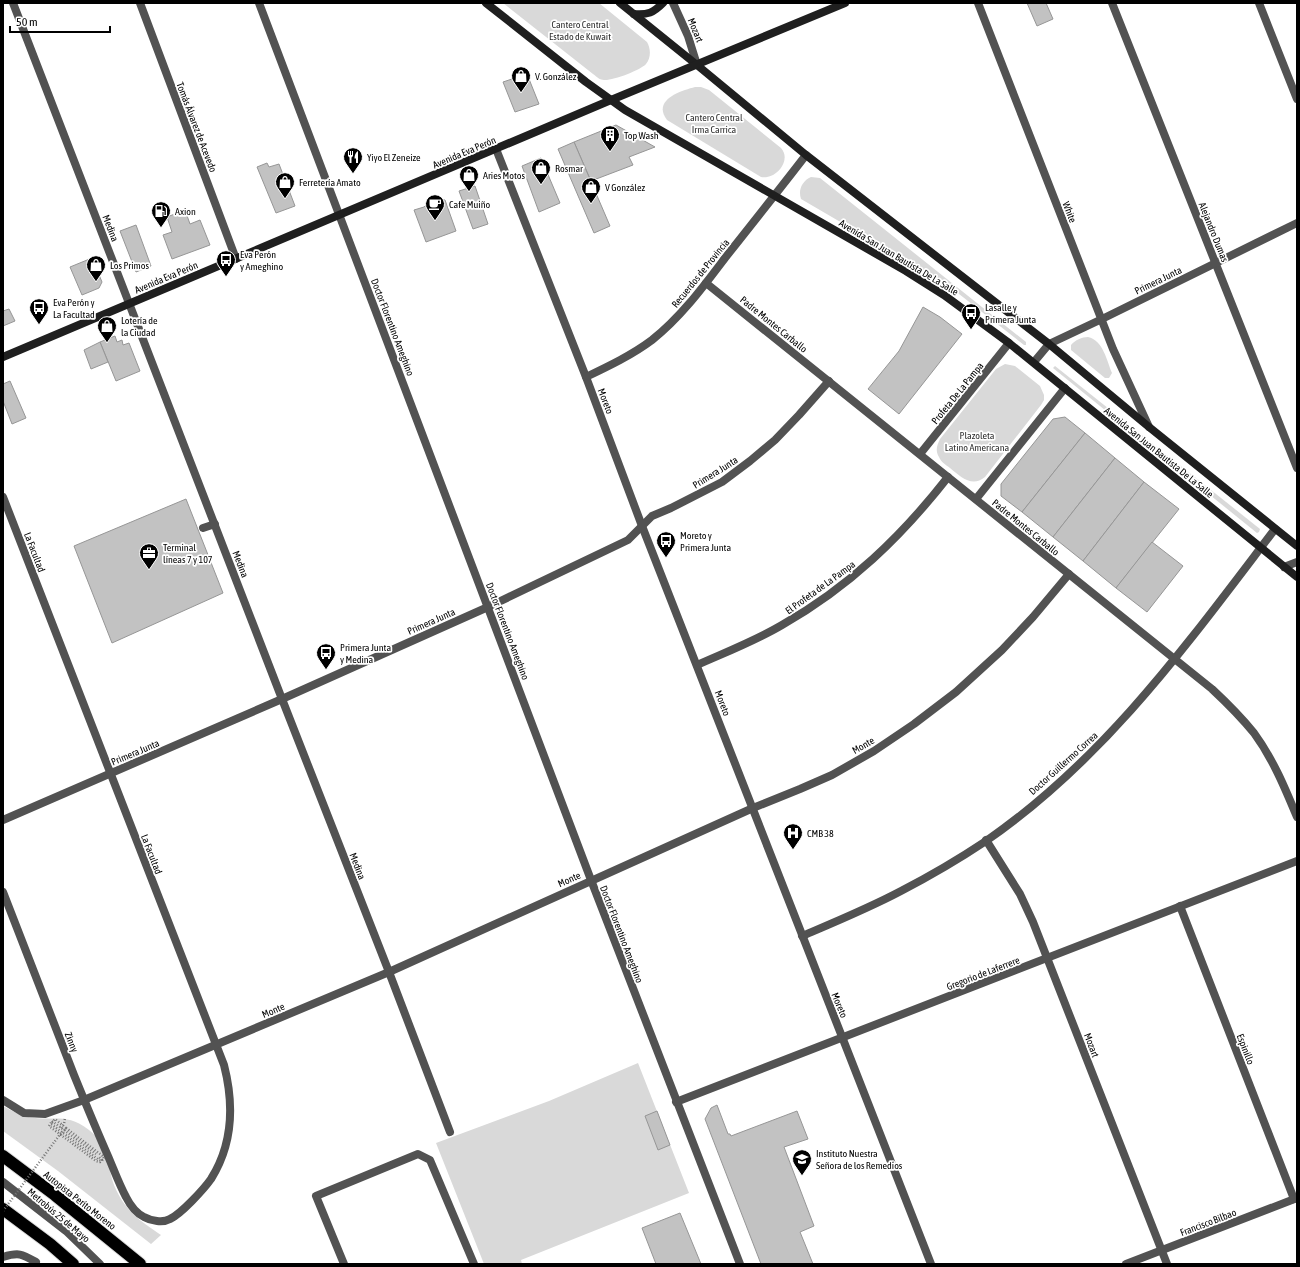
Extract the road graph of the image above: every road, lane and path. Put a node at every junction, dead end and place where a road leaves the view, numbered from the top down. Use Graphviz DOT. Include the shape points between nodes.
graph roads {
  1 [pos="13,3"];
  2 [pos="140,3"];
  3 [pos="259,3"];
  4 [pos="486,3"];
  5 [pos="620,3"];
  6 [pos="663,3"];
  7 [pos="673,3"];
  8 [pos="845,3"];
  9 [pos="978,3"];
  10 [pos="1112,3"];
  11 [pos="1259,3"];
  12 [pos="634,14"];
  13 [pos="697,65"];
  14 [pos="1297,99"];
  15 [pos="611,100"];
  16 [pos="496,149"];
  17 [pos="806,155"];
  18 [pos="775,195"];
  19 [pos="340,214"];
  20 [pos="1297,223"];
  21 [pos="236,259"];
  22 [pos="1216,264"];
  23 [pos="706,283"];
  24 [pos="129,303"];
  25 [pos="1102,319"];
  26 [pos="1009,343"];
  27 [pos="1049,344"];
  28 [pos="3,357"];
  29 [pos="1034,362"];
  30 [pos="586,377"];
  31 [pos="829,381"];
  32 [pos="1065,388"];
  33 [pos="1149,427"];
  34 [pos="920,454"];
  35 [pos="1297,468"];
  36 [pos="948,477"];
  37 [pos="3,497"];
  38 [pos="976,499"];
  39 [pos="215,524"];
  40 [pos="642,526"];
  41 [pos="203,528"];
  42 [pos="1275,530"];
  43 [pos="1295,544"];
  44 [pos="1260,548"];
  45 [pos="1297,562"];
  46 [pos="1284,567"];
  47 [pos="1069,574"];
  48 [pos="1297,577"];
  49 [pos="488,607"];
  50 [pos="1175,659"];
  51 [pos="697,665"];
  52 [pos="282,700"];
  53 [pos="110,773"];
  54 [pos="753,808"];
  55 [pos="1297,818"];
  56 [pos="3,820"];
  57 [pos="986,840"];
  58 [pos="1297,861"];
  59 [pos="591,880"];
  60 [pos="3,892"];
  61 [pos="1180,906"];
  62 [pos="802,936"];
  63 [pos="1047,958"];
  64 [pos="389,972"];
  65 [pos="842,1038"];
  66 [pos="216,1045"];
  67 [pos="3,1100"];
  68 [pos="84,1100"];
  69 [pos="676,1102"];
  70 [pos="66,1128"];
  71 [pos="450,1132"];
  72 [pos="61,1134"];
  73 [pos="3,1156"];
  74 [pos="3,1182"];
  75 [pos="127,1199"];
  76 [pos="1296,1199"];
  77 [pos="3,1210"];
  78 [pos="1162,1250"];
  79 [pos="3,1257"];
  80 [pos="36,1262"];
  81 [pos="73,1264"];
  82 [pos="100,1264"];
  83 [pos="140,1264"];
  84 [pos="344,1264"];
  85 [pos="474,1264"];
  86 [pos="740,1264"];
  87 [pos="931,1264"];
  88 [pos="1126,1264"];
  89 [pos="1167,1264"];
  1 -- 24 [label="street, Medina"];
  2 -- 21 [label="street, Tomás Álvarez de Acevedo"];
  3 -- 19 [label="street, Doctor Florentino Ameghino"];
  4 -- 15 [label="street, Avenida San Juan Bautista De La Salle"];
  5 -- 12 [label="street, Avenida San Juan Bautista De La Salle"];
  6 -- 12 [label="street" via="646,15"];
  7 -- 13 [label="street, Mozart" via="688,36"];
  8 -- 13 [label="street, Avenida Eva Perón"];
  9 -- 25 [label="street, White"];
  10 -- 22 [label="street, Alejandro Dumas"];
  11 -- 14 [label="street"];
  12 -- 13 [label="street, Avenida San Juan Bautista De La Salle"];
  13 -- 15 [label="street, Avenida Eva Perón"];
  13 -- 17 [label="street, Avenida San Juan Bautista De La Salle"];
  15 -- 16 [label="street, Avenida Eva Perón"];
  15 -- 18 [label="street, Avenida San Juan Bautista De La Salle"];
  16 -- 19 [label="street, Avenida Eva Perón"];
  16 -- 30 [label="street, Moreto"];
  17 -- 18 [label="street, Recuerdos de Provincia"];
  17 -- 27 [label="street, Avenida San Juan Bautista De La Salle"];
  18 -- 23 [label="street, Recuerdos de Provincia"];
  18 -- 26 [label="street, Avenida San Juan Bautista De La Salle" via="918,279"];
  19 -- 21 [label="street, Avenida Eva Perón"];
  19 -- 49 [label="street, Doctor Florentino Ameghino"];
  20 -- 22 [label="street, Primera Junta"];
  21 -- 24 [label="street, Avenida Eva Perón"];
  22 -- 25 [label="street, Primera Junta"];
  22 -- 35 [label="street, Alejandro Dumas"];
  23 -- 30 [label="street, Recuerdos de Provincia" via="688,306 652,340"];
  23 -- 31 [label="street, Padre Montes Carballo"];
  24 -- 28 [label="street, Avenida Eva Perón"];
  24 -- 39 [label="street, Medina"];
  25 -- 27 [label="street, Primera Junta"];
  25 -- 33 [label="street, White"];
  26 -- 29 [label="street, Avenida San Juan Bautista De La Salle"];
  26 -- 34 [label="street, Profeta De La Pampa"];
  27 -- 29 [label="street, Primera Junta"];
  27 -- 33 [label="street, Avenida San Juan Bautista De La Salle"];
  29 -- 32 [label="street, Avenida San Juan Bautista De La Salle"];
  30 -- 40 [label="street, Moreto"];
  31 -- 34 [label="street, Padre Montes Carballo"];
  31 -- 40 [label="street, Primera Junta" via="790,425 750,461 722,482 652,516"];
  32 -- 38 [label="street"];
  32 -- 44 [label="street, Avenida San Juan Bautista De La Salle"];
  33 -- 42 [label="street, Avenida San Juan Bautista De La Salle"];
  34 -- 36 [label="street, Padre Montes Carballo"];
  36 -- 38 [label="street, Padre Montes Carballo"];
  36 -- 51 [label="street, El Profeta de La Pampa" via="923,509 889,544 835,591 776,629"];
  37 -- 53 [label="street, La Facultad"];
  38 -- 47 [label="street, Padre Montes Carballo"];
  39 -- 41 [label="street"];
  39 -- 52 [label="street, Medina"];
  40 -- 49 [label="street, Primera Junta" via="628,540"];
  40 -- 51 [label="street, Moreto"];
  42 -- 43 [label="street, Avenida San Juan Bautista De La Salle"];
  42 -- 44 [label="street, Doctor Guillermo Correa"];
  44 -- 46 [label="street, Avenida San Juan Bautista De La Salle"];
  44 -- 50 [label="street, Doctor Guillermo Correa"];
  45 -- 46 [label="street"];
  46 -- 48 [label="street, Avenida San Juan Bautista De La Salle"];
  47 -- 50 [label="street, Padre Montes Carballo"];
  47 -- 54 [label="street, Monte" via="1002,650 956,692 914,724 832,775"];
  49 -- 52 [label="street, Primera Junta"];
  49 -- 59 [label="street, Doctor Florentino Ameghino"];
  50 -- 55 [label="street, Padre Montes Carballo" via="1222,698 1254,733 1284,784"];
  50 -- 57 [label="street, Doctor Guillermo Correa" via="1086,758 1035,803"];
  51 -- 54 [label="street, Moreto"];
  52 -- 53 [label="street, Primera Junta"];
  52 -- 64 [label="street, Medina"];
  53 -- 56 [label="street, Primera Junta"];
  53 -- 66 [label="street, La Facultad"];
  54 -- 59 [label="street, Monte"];
  54 -- 62 [label="street, Moreto"];
  57 -- 62 [label="street, Doctor Guillermo Correa" via="900,892"];
  57 -- 63 [label="street, Mozart" via="1020,894"];
  58 -- 61 [label="street, Gregorio de Laferrere"];
  59 -- 64 [label="street, Monte"];
  59 -- 69 [label="street, Doctor Florentino Ameghino"];
  60 -- 68 [label="street, Zinny"];
  61 -- 63 [label="street, Gregorio de Laferrere"];
  61 -- 76 [label="street, Espinillo"];
  62 -- 65 [label="street, Moreto"];
  63 -- 65 [label="street, Gregorio de Laferrere"];
  63 -- 78 [label="street, Mozart"];
  64 -- 66 [label="street, Monte"];
  64 -- 71 [label="street, Medina"];
  65 -- 69 [label="street, Gregorio de Laferrere"];
  65 -- 87 [label="street, Moreto"];
  66 -- 68 [label="street, Monte"];
  66 -- 75 [label="street, La Facultad" via="228,1084 230,1116 228,1137 221,1161 209,1182 170,1219 157,1221 142,1217"];
  67 -- 68 [label="street, Monte" via="24,1113 44,1114"];
  68 -- 75 [label="street, Zinny"];
  69 -- 86 [label="street, Doctor Florentino Ameghino"];
  70 -- 72 [label="path, bridge"];
  70 -- 72 [label="path, bridge" via="55,1119 51,1124"];
  70 -- 72 [label="path, bridge" via="103,1155 102,1161"];
  72 -- 72 [label="path, bridge" via="49,1126 52,1122 102,1160 96,1161"];
  72 -- 77 [label="path, bridge"];
  73 -- 83 [label="highway, Autopista Perito Moreno" via="55,1194"];
  74 -- 82 [label="street, Metrobús 25 de Mayo" via="66,1231"];
  76 -- 78 [label="street, Francisco Bilbao"];
  77 -- 81 [label="highway"];
  78 -- 88 [label="street, Francisco Bilbao"];
  78 -- 89 [label="street, Mozart"];
  79 -- 80 [label="street" via="24,1255"];
  84 -- 85 [label="street" via="316,1196 418,1154 430,1160"];
}
